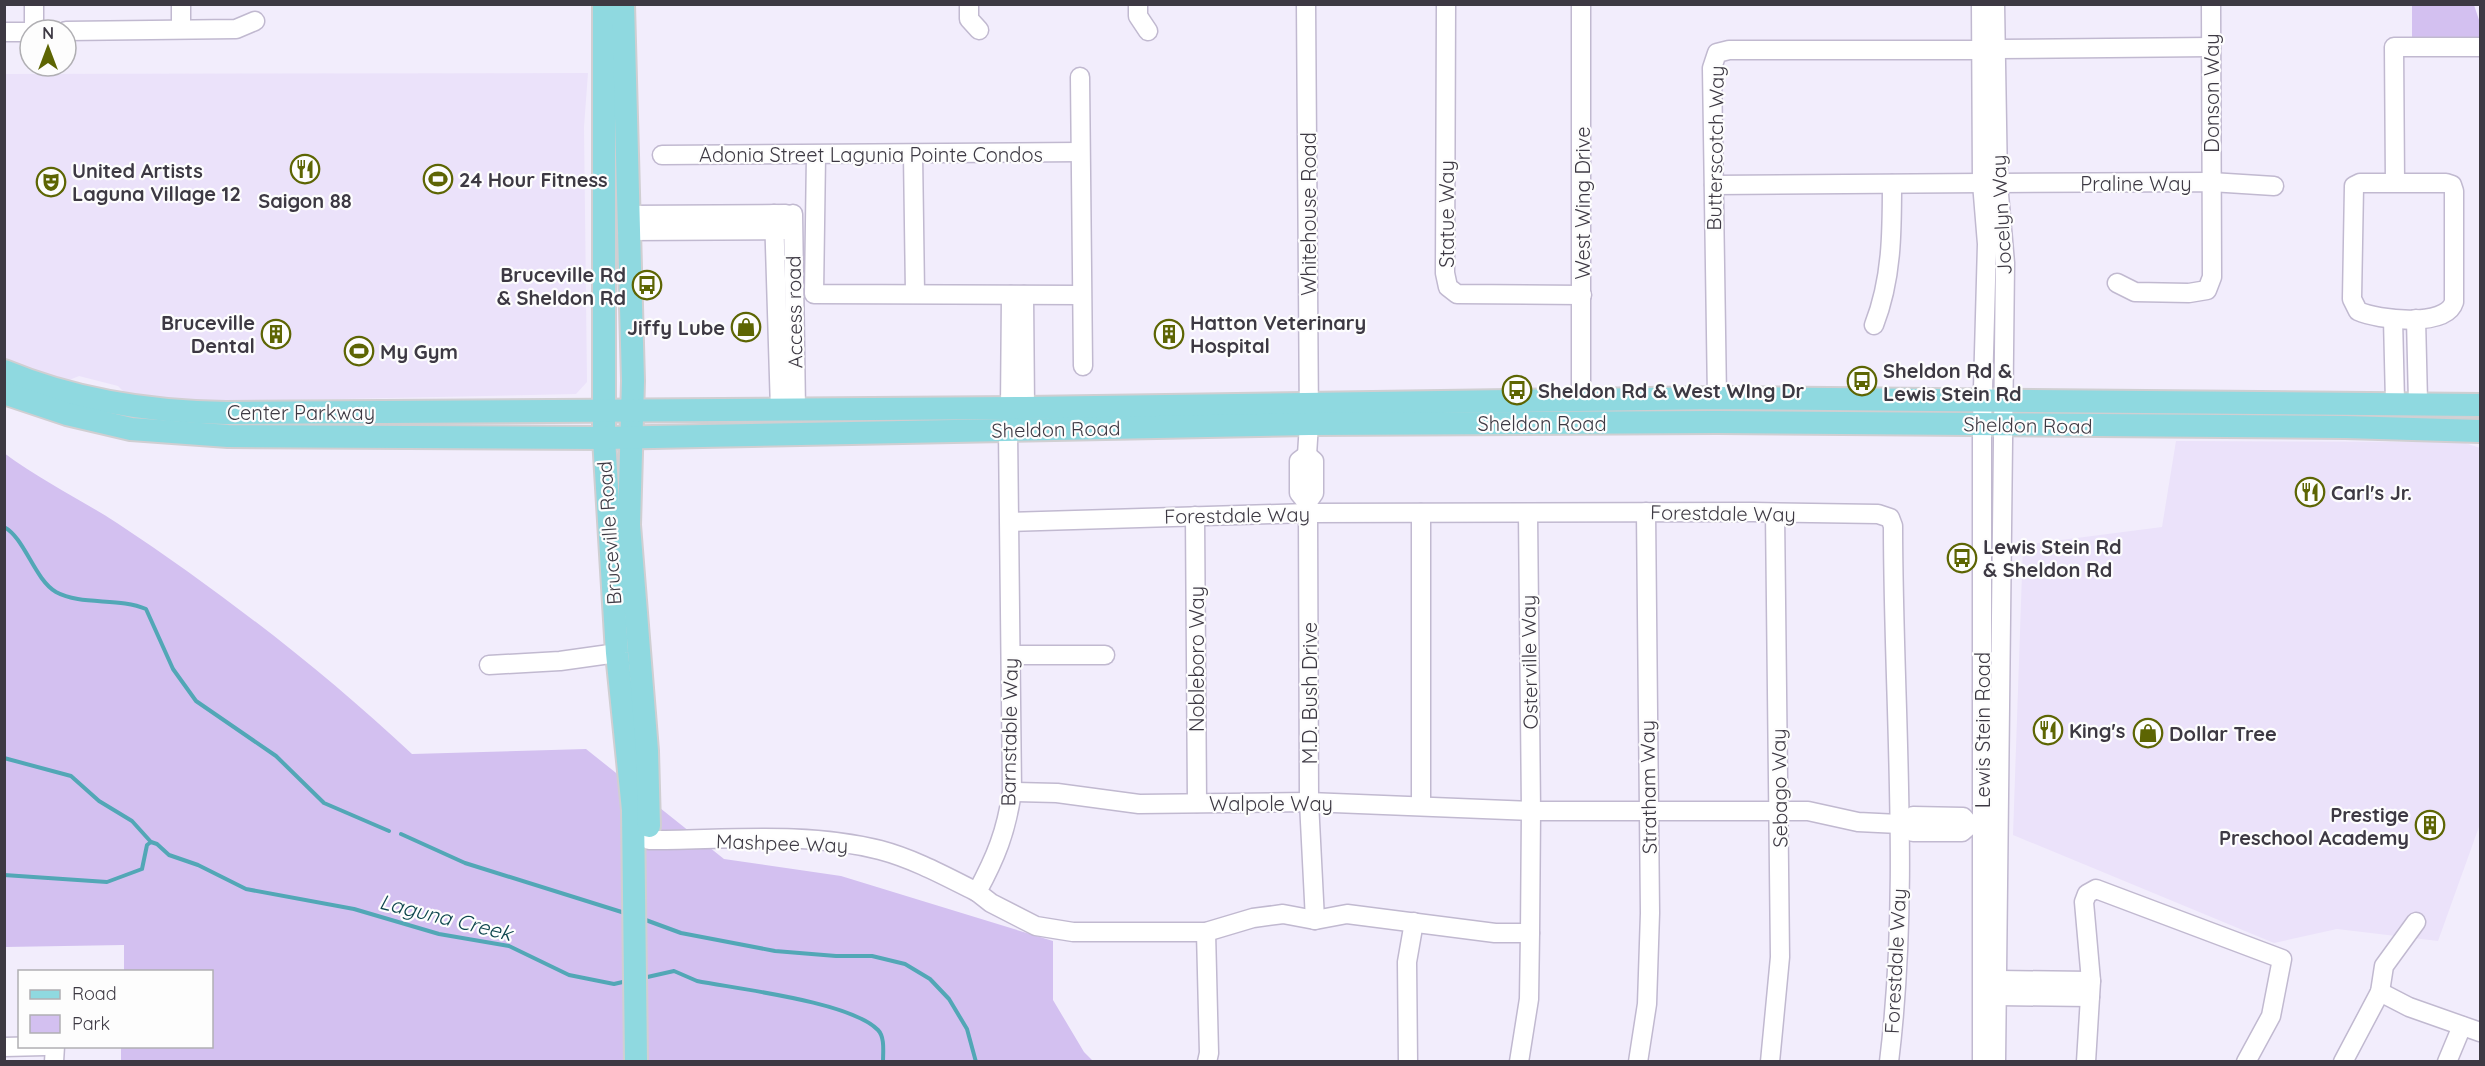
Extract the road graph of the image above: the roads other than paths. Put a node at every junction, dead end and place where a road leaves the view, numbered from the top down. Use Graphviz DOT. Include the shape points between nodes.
graph roads {
  1 [pos="181,4"];
  2 [pos="604,4"];
  3 [pos="623,4"];
  4 [pos="969,4"];
  5 [pos="1138,4"];
  6 [pos="1306,4"];
  7 [pos="1446,4"];
  8 [pos="1581,4"];
  9 [pos="1981,4"];
  10 [pos="1995,4"];
  11 [pos="2211,4"];
  12 [pos="255,21"];
  13 [pos="181,29"];
  14 [pos="979,30"];
  15 [pos="78,31"];
  16 [pos="1148,31"];
  17 [pos="2211,47"];
  18 [pos="2481,47"];
  19 [pos="1988,50"];
  20 [pos="1080,77"];
  21 [pos="604,85"];
  22 [pos="1080,152"];
  23 [pos="913,154"];
  24 [pos="662,155"];
  25 [pos="816,155"];
  26 [pos="2211,182"];
  27 [pos="1990,183"];
  28 [pos="2395,183"];
  29 [pos="1892,184"];
  30 [pos="1714,185"];
  31 [pos="2274,186"];
  32 [pos="627,213"];
  33 [pos="774,222"];
  34 [pos="793,222"];
  35 [pos="813,222"];
  36 [pos="2117,283"];
  37 [pos="915,293"];
  38 [pos="1017,295"];
  39 [pos="1081,295"];
  40 [pos="1582,295"];
  41 [pos="2393,319"];
  42 [pos="2416,319"];
  43 [pos="1874,325"];
  44 [pos="2394,351"];
  45 [pos="2416,351"];
  46 [pos="1083,366"];
  47 [pos="4,371"];
  48 [pos="4,393"];
  49 [pos="1717,398"];
  50 [pos="1993,399"];
  51 [pos="1581,401"];
  52 [pos="2406,402"];
  53 [pos="2481,405"];
  54 [pos="97,410"];
  55 [pos="631,410"];
  56 [pos="788,410"];
  57 [pos="604,411"];
  58 [pos="330,412"];
  59 [pos="1309,413"];
  60 [pos="1014,415"];
  61 [pos="2481,415"];
  62 [pos="1992,425"];
  63 [pos="2345,427"];
  64 [pos="2481,431"];
  65 [pos="253,434"];
  66 [pos="629,437"];
  67 [pos="603,438"];
  68 [pos="1308,508"];
  69 [pos="1646,512"];
  70 [pos="1421,513"];
  71 [pos="1528,513"];
  72 [pos="1775,513"];
  73 [pos="1195,516"];
  74 [pos="1010,522"];
  75 [pos="1982,579"];
  76 [pos="617,653"];
  77 [pos="1011,655"];
  78 [pos="1106,655"];
  79 [pos="489,665"];
  80 [pos="2000,687"];
  81 [pos="1982,698"];
  82 [pos="1012,792"];
  83 [pos="1309,802"];
  84 [pos="1197,803"];
  85 [pos="1421,804"];
  86 [pos="2000,810"];
  87 [pos="1531,811"];
  88 [pos="1648,811"];
  89 [pos="1780,811"];
  90 [pos="1901,824"];
  91 [pos="1976,825"];
  92 [pos="649,840"];
  93 [pos="642,874"];
  94 [pos="977,892"];
  95 [pos="1315,920"];
  96 [pos="1414,922"];
  97 [pos="2416,922"];
  98 [pos="1206,932"];
  99 [pos="1530,933"];
  100 [pos="1998,988"];
  101 [pos="2091,989"];
  102 [pos="2380,992"];
  103 [pos="643,998"];
  104 [pos="2462,1026"];
  105 [pos="2481,1032"];
  106 [pos="636,1062"];
  107 [pos="652,1062"];
  108 [pos="1207,1062"];
  109 [pos="1408,1062"];
  110 [pos="1519,1062"];
  111 [pos="1638,1062"];
  112 [pos="1770,1062"];
  113 [pos="1889,1062"];
  114 [pos="1982,1062"];
  115 [pos="1996,1062"];
  116 [pos="2086,1062"];
  117 [pos="2246,1062"];
  118 [pos="2343,1062"];
  119 [pos="2447,1062"];
  1 -- 13 [label="street"];
  2 -- 21 [label="main road, Bruceville Road"];
  3 -- 32 [label="main road, Bruceville Road"];
  4 -- 14 [label="street" via="969,19"];
  5 -- 16 [label="street" via="1138,16"];
  6 -- 59 [label="street, Whitehouse Road"];
  7 -- 40 [label="street, Statue Way" via="1448,287 1457,294"];
  8 -- 40 [label="street, West Wing Drive"];
  9 -- 19 [label="street, Jocelyn Way"];
  10 -- 19 [label="street, Jocelyn Way"];
  11 -- 17 [label="street, Donson Way"];
  12 -- 13 [label="street" via="236,29"];
  13 -- 15 [label="street"];
  17 -- 19 [label="street, Butterscotch Way"];
  17 -- 26 [label="street, Donson Way"];
  18 -- 28 [label="street" via="2394,47"];
  19 -- 27 [label="street, Jocelyn Way"];
  19 -- 30 [label="street, Butterscotch Way" via="1717,53 1712,68"];
  20 -- 22 [label="street"];
  21 -- 32 [label="main road" via="613,98 617,170"];
  21 -- 57 [label="main road, Bruceville Road"];
  22 -- 23 [label="street, Adonia Street Lagunia Pointe Condos"];
  22 -- 39 [label="street"];
  23 -- 25 [label="street, Adonia Street Lagunia Pointe Condos"];
  23 -- 37 [label="street"];
  24 -- 25 [label="street, Adonia Street Lagunia Pointe Condos"];
  25 -- 35 [label="street"];
  26 -- 27 [label="street, Praline Way"];
  26 -- 31 [label="street, Praline Way"];
  26 -- 36 [label="street, Donson Way" via="2212,277 2207,290 2135,292"];
  27 -- 29 [label="street, Praline Way"];
  27 -- 50 [label="street, Jocelyn Way" via="1987,244"];
  28 -- 41 [label="street" via="2360,183 2352,192 2352,299 2358,311 2368,316"];
  28 -- 42 [label="street" via="2446,183 2454,190 2452,310 2445,315"];
  29 -- 30 [label="street, Praline Way"];
  29 -- 43 [label="street" via="1889,269"];
  30 -- 49 [label="street, Butterscotch Way"];
  32 -- 33 [label="street"];
  32 -- 55 [label="main road, Bruceville Road"];
  33 -- 34 [label="street"];
  33 -- 56 [label="street"];
  34 -- 35 [label="street"];
  34 -- 56 [label="street, Access road"];
  35 -- 37 [label="street" via="814,294"];
  37 -- 38 [label="street"];
  38 -- 39 [label="street"];
  38 -- 60 [label="street, Barnstable Way"];
  39 -- 46 [label="street"];
  40 -- 51 [label="street, West Wing Drive"];
  41 -- 42 [label="street"];
  41 -- 44 [label="street"];
  42 -- 45 [label="street"];
  44 -- 45 [label="street"];
  44 -- 52 [label="street"];
  45 -- 52 [label="street"];
  47 -- 54 [label="main road, Center Parkway"];
  48 -- 54 [label="main road, Center Parkway"];
  49 -- 50 [label="main road, Sheldon Road"];
  49 -- 51 [label="main road, Sheldon Road"];
  50 -- 52 [label="main road, Sheldon Road"];
  50 -- 62 [label="street, Jocelyn Way"];
  51 -- 59 [label="main road, Sheldon Road"];
  52 -- 53 [label="main road, Sheldon Road"];
  54 -- 58 [label="main road, Center Parkway"];
  54 -- 65 [label="main road, Center Parkway" via="167,433"];
  55 -- 56 [label="main road, Sheldon Road"];
  55 -- 57 [label="main road, Sheldon Road"];
  55 -- 66 [label="main road, Bruceville Road"];
  56 -- 60 [label="main road, Sheldon Road"];
  57 -- 58 [label="main road, Center Parkway"];
  57 -- 67 [label="main road, Bruceville Road"];
  58 -- 65 [label="main road" via="327,420 320,423 293,424"];
  59 -- 60 [label="main road, Sheldon Road"];
  59 -- 62 [label="main road, Sheldon Road"];
  59 -- 68 [label="street, M.D. Bush Drive" via="1306,455 1314,461 1314,493"];
  60 -- 66 [label="main road, Sheldon Road"];
  60 -- 74 [label="street, Barnstable Way"];
  61 -- 63 [label="main road" via="2369,416"];
  62 -- 63 [label="main road, Sheldon Road"];
  62 -- 75 [label="street, Lewis Stein Road"];
  62 -- 80 [label="street, Lewis Stein Road"];
  63 -- 64 [label="main road, Sheldon Road"];
  65 -- 67 [label="main road, Center Parkway"];
  66 -- 67 [label="main road, Sheldon Road"];
  66 -- 92 [label="main road, Bruceville Road" via="629,525 647,751"];
  67 -- 76 [label="main road, Bruceville Road"];
  68 -- 70 [label="street, Forestdale Way"];
  68 -- 73 [label="street, Forestdale Way"];
  68 -- 83 [label="street, M.D. Bush Drive"];
  69 -- 71 [label="street, Forestdale Way"];
  69 -- 72 [label="street, Forestdale Way"];
  69 -- 88 [label="street, Stratham Way"];
  70 -- 71 [label="street, Forestdale Way"];
  70 -- 85 [label="street"];
  71 -- 87 [label="street, Osterville Way"];
  72 -- 89 [label="street, Sebago Way"];
  72 -- 90 [label="street, Forestdale Way" via="1878,514 1890,518"];
  73 -- 74 [label="street, Forestdale Way"];
  73 -- 84 [label="street, Nobleboro Way"];
  74 -- 77 [label="street, Barnstable Way"];
  75 -- 80 [label="street" via="1989,596 1988,672"];
  75 -- 81 [label="street, Lewis Stein Road"];
  76 -- 79 [label="street" via="555,662"];
  76 -- 93 [label="main road, Bruceville Road"];
  77 -- 78 [label="street"];
  77 -- 82 [label="street, Barnstable Way"];
  80 -- 86 [label="street, Lewis Stein Road"];
  81 -- 86 [label="street" via="1989,716 1989,790"];
  81 -- 91 [label="street, Lewis Stein Road"];
  82 -- 84 [label="street, Walpole Way" via="1140,804"];
  82 -- 94 [label="street, Barnstable Way" via="996,858"];
  83 -- 84 [label="street, Walpole Way"];
  83 -- 85 [label="street, Walpole Way"];
  83 -- 95 [label="street, M.D. Bush Drive"];
  85 -- 87 [label="street, Walpole Way"];
  86 -- 100 [label="street, Lewis Stein Road"];
  87 -- 88 [label="street, Walpole Way"];
  87 -- 99 [label="street"];
  88 -- 89 [label="street, Walpole Way"];
  88 -- 111 [label="street, Stratham Way" via="1649,962"];
  89 -- 90 [label="street, Walpole Way"];
  89 -- 112 [label="street, Sebago Way" via="1780,957"];
  90 -- 91 [label="street, Walpole Way" via="1913,832 1962,832"];
  90 -- 113 [label="street, Forestdale Way" via="1898,956"];
  91 -- 114 [label="street, Lewis Stein Road"];
  92 -- 93 [label="main road, Bruceville Road"];
  92 -- 94 [label="street, Mashpee Way" via="794,839 851,844 908,859"];
  93 -- 103 [label="main road, Bruceville Road"];
  94 -- 98 [label="street" via="1015,917 1053,930"];
  95 -- 96 [label="street" via="1347,914"];
  95 -- 98 [label="street" via="1283,914"];
  96 -- 99 [label="street" via="1495,933"];
  96 -- 109 [label="street" via="1407,962"];
  97 -- 102 [label="street" via="2384,966"];
  98 -- 108 [label="street"];
  99 -- 110 [label="street" via="1529,999"];
  100 -- 101 [label="street"];
  100 -- 115 [label="street, Lewis Stein Road"];
  101 -- 116 [label="street"];
  101 -- 117 [label="street" via="2084,902 2086,894 2096,889 2278,956 2283,966 2271,1016"];
  102 -- 104 [label="street"];
  102 -- 118 [label="street"];
  103 -- 106 [label="main road, Bruceville Road"];
  103 -- 107 [label="main road, Bruceville Road"];
  104 -- 105 [label="street"];
  104 -- 119 [label="street"];
}
